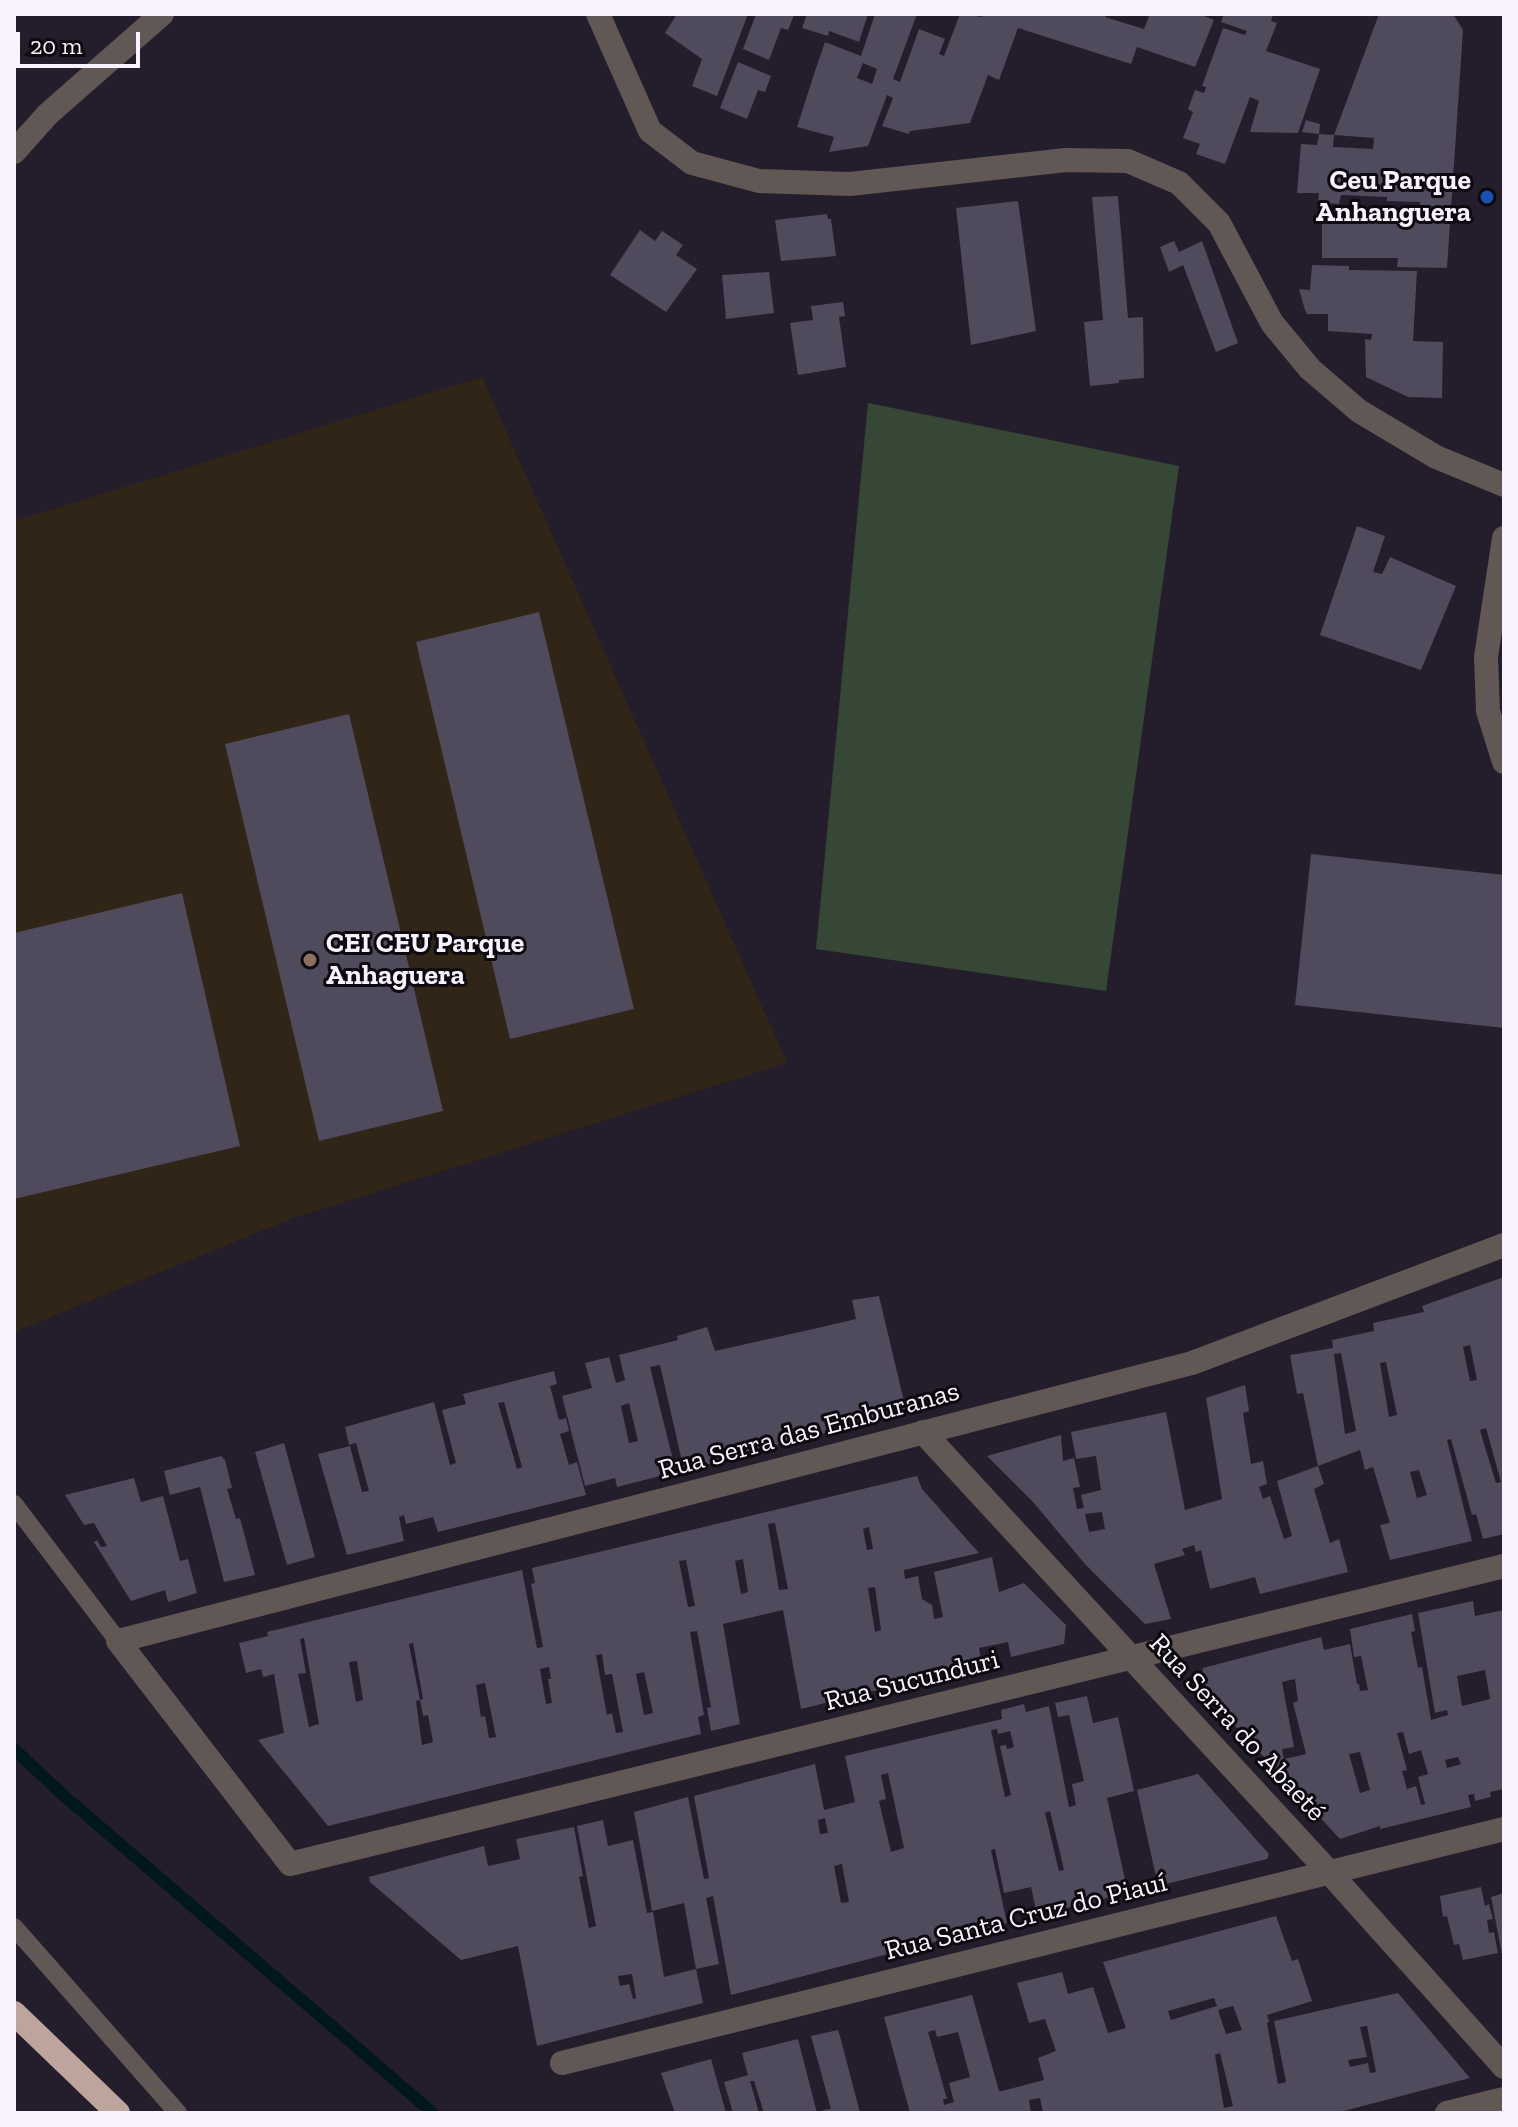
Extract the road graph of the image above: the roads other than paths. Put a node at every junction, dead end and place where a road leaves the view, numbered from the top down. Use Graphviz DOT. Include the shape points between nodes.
graph roads {
  1 [pos="162,14"];
  2 [pos="598,14"];
  3 [pos="14,152"];
  4 [pos="1504,485"];
  5 [pos="1504,538"];
  6 [pos="1504,762"];
  7 [pos="1504,1245"];
  8 [pos="923,1432"];
  9 [pos="14,1504"];
  10 [pos="1504,1566"];
  11 [pos="118,1641"];
  12 [pos="1131,1658"];
  13 [pos="1504,1829"];
  14 [pos="1329,1872"];
  15 [pos="14,1927"];
  16 [pos="14,2013"];
  17 [pos="562,2063"];
  18 [pos="1504,2067"];
  19 [pos="1504,2099"];
  20 [pos="118,2113"];
  21 [pos="178,2113"];
  22 [pos="1447,2113"];
  1 -- 3 [label="street" via="48,114"];
  2 -- 4 [label="street" via="650,131 692,163 759,181 850,184 1066,160 1128,161 1179,183 1219,223 1272,323 1310,369 1372,419 1436,457"];
  5 -- 6 [label="street" via="1486,657 1488,711"];
  7 -- 8 [label="street, Rua Serra das Emburanas" via="1192,1363"];
  8 -- 11 [label="street, Rua Serra das Emburanas"];
  8 -- 12 [label="street, Rua Serra do Abaeté"];
  9 -- 11 [label="lane"];
  10 -- 12 [label="street, Rua Sucunduri"];
  11 -- 12 [label="street, Rua Sucunduri" via="290,1864"];
  12 -- 14 [label="street, Rua Serra do Abaeté"];
  13 -- 14 [label="street, Rua Santa Cruz do Piauí"];
  14 -- 17 [label="street, Rua Santa Cruz do Piauí"];
  14 -- 18 [label="street, Rua Serra do Abaeté"];
  15 -- 21 [label="lane"];
  16 -- 20 [label="highway"];
  19 -- 22 [label="street"];
}
